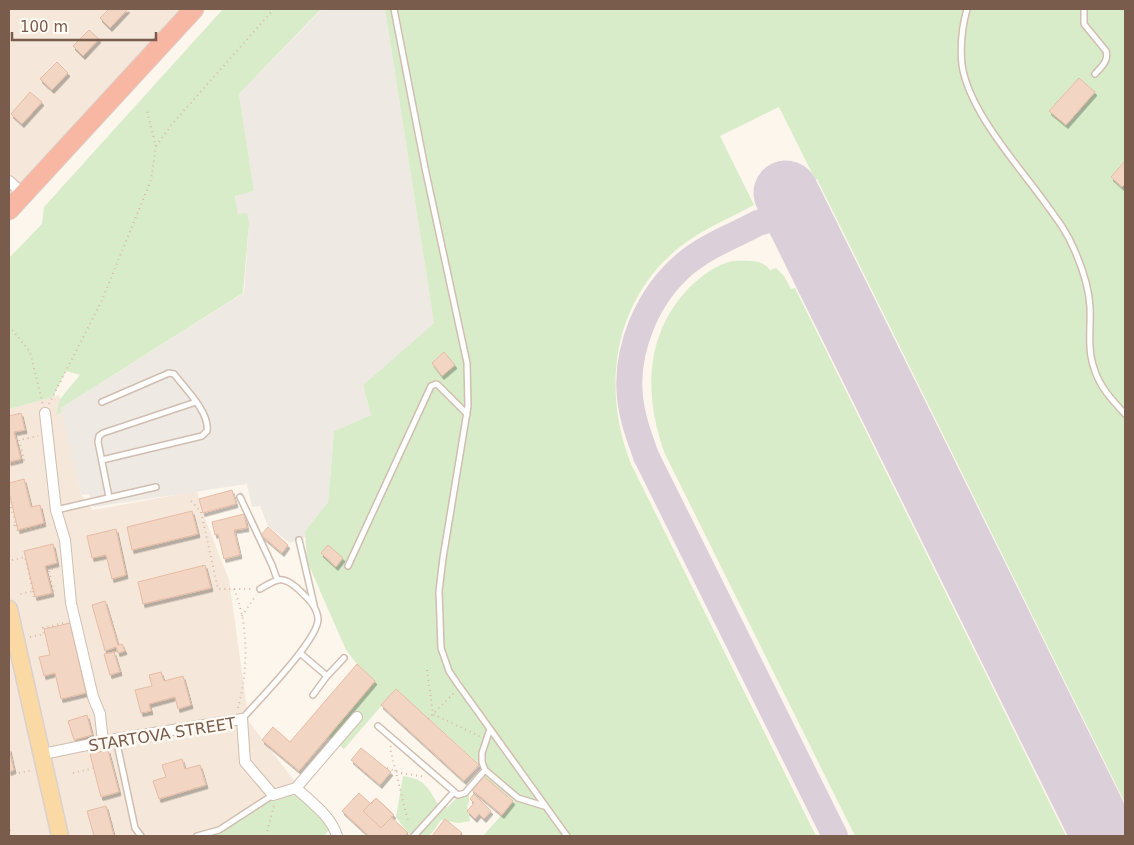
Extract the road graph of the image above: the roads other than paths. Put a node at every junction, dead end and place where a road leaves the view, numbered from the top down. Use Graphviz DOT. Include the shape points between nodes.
graph roads {
  1 [pos="194,9"];
  2 [pos="394,9"];
  3 [pos="967,9"];
  4 [pos="1084,9"];
  5 [pos="1096,74"];
  6 [pos="9,182"];
  7 [pos="23,194"];
  8 [pos="9,210"];
  9 [pos="102,402"];
  10 [pos="196,402"];
  11 [pos="45,413"];
  12 [pos="468,414"];
  13 [pos="1125,414"];
  14 [pos="102,460"];
  15 [pos="156,487"];
  16 [pos="240,496"];
  17 [pos="109,497"];
  18 [pos="56,510"];
  19 [pos="299,540"];
  20 [pos="348,566"];
  21 [pos="278,579"];
  22 [pos="260,589"];
  23 [pos="314,605"];
  24 [pos="9,610"];
  25 [pos="300,653"];
  26 [pos="344,658"];
  27 [pos="327,676"];
  28 [pos="313,695"];
  29 [pos="357,718"];
  30 [pos="238,720"];
  31 [pos="378,726"];
  32 [pos="490,729"];
  33 [pos="116,739"];
  34 [pos="103,742"];
  35 [pos="43,754"];
  36 [pos="485,770"];
  37 [pos="296,788"];
  38 [pos="454,793"];
  39 [pos="273,796"];
  40 [pos="544,806"];
  41 [pos="60,836"];
  42 [pos="141,836"];
  43 [pos="196,836"];
  44 [pos="337,836"];
  45 [pos="414,836"];
  46 [pos="567,836"];
  1 -- 7 [label="highway"];
  2 -- 12 [label="lane" via="424,168 465,352"];
  3 -- 13 [label="lane" via="961,53 968,88 1003,146 1071,242 1088,292 1094,369 1104,389"];
  4 -- 5 [label="lane" via="1084,24 1108,55"];
  6 -- 7 [label="street"];
  7 -- 8 [label="highway"];
  9 -- 10 [label="lane" via="170,373"];
  10 -- 14 [label="lane" via="103,433 98,442"];
  10 -- 14 [label="lane" via="208,426 202,436"];
  11 -- 18 [label="street"];
  12 -- 20 [label="lane" via="438,385 431,386"];
  12 -- 32 [label="lane" via="439,591 441,648 449,671"];
  14 -- 17 [label="lane"];
  15 -- 17 [label="lane"];
  16 -- 21 [label="lane"];
  17 -- 18 [label="lane"];
  18 -- 34 [label="street" via="65,540 71,603 100,714"];
  19 -- 23 [label="lane"];
  21 -- 22 [label="lane"];
  21 -- 23 [label="lane" via="292,584"];
  23 -- 25 [label="lane" via="318,619 316,629"];
  24 -- 35 [label="main road"];
  25 -- 27 [label="lane"];
  25 -- 30 [label="lane"];
  26 -- 27 [label="lane"];
  27 -- 28 [label="lane"];
  29 -- 37 [label="street"];
  30 -- 33 [label="street, STARTOVA STREET"];
  30 -- 39 [label="street, STARTOVA STREET" via="245,762"];
  31 -- 38 [label="lane"];
  32 -- 36 [label="lane" via="482,753"];
  32 -- 40 [label="lane"];
  33 -- 34 [label="street, STARTOVA STREET"];
  33 -- 42 [label="lane" via="135,828"];
  34 -- 35 [label="street, STARTOVA STREET"];
  35 -- 41 [label="main road"];
  36 -- 38 [label="lane" via="462,795"];
  36 -- 40 [label="lane" via="518,798"];
  37 -- 39 [label="street"];
  37 -- 44 [label="street" via="329,819"];
  38 -- 45 [label="lane"];
  39 -- 43 [label="lane" via="219,830"];
  40 -- 46 [label="lane"];
}
